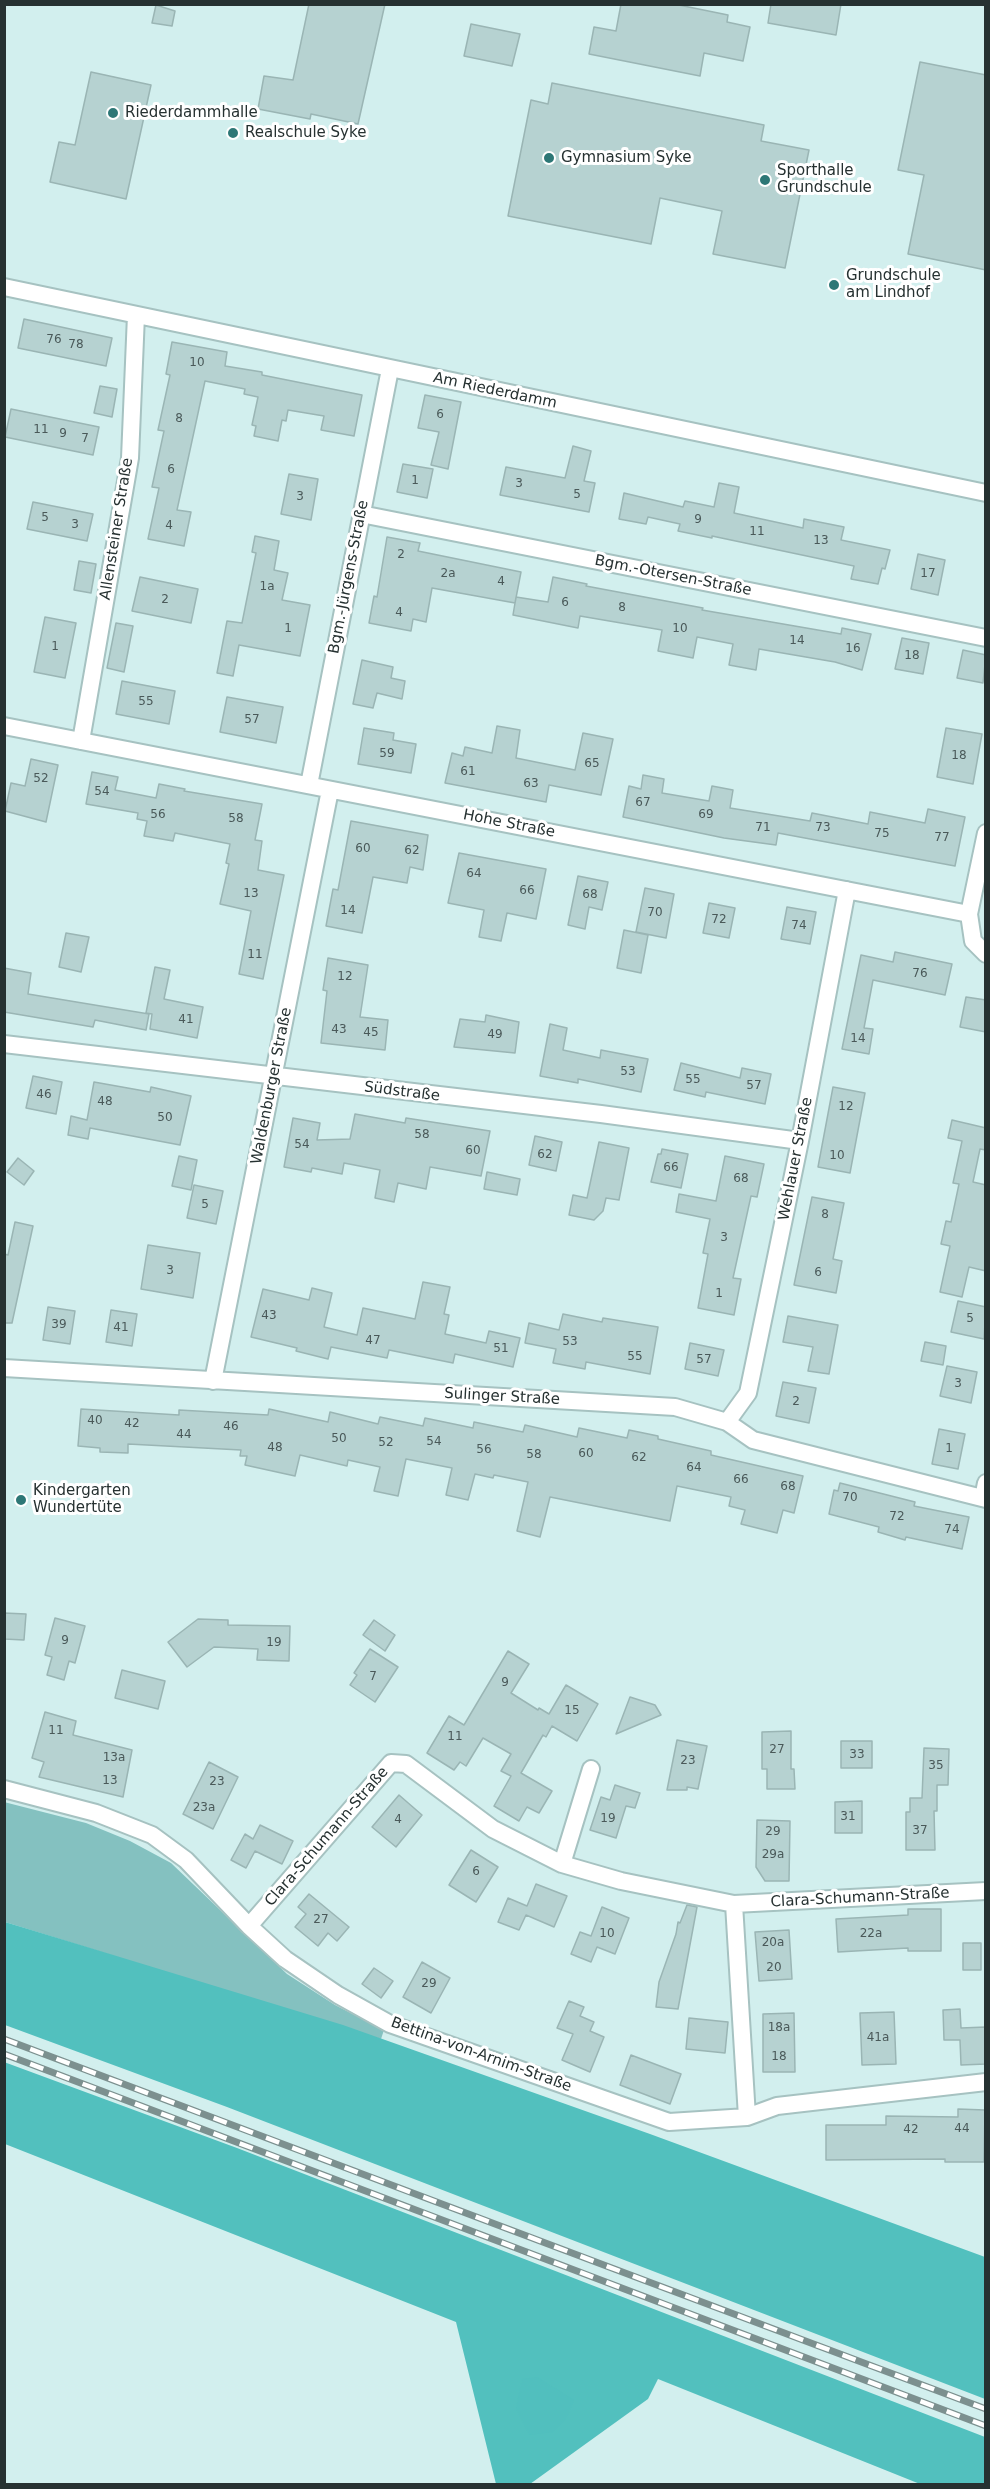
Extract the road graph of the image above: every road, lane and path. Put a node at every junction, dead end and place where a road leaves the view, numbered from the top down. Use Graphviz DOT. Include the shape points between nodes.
graph roads {
  1 [pos="4,287"];
  2 [pos="136,315"];
  3 [pos="390,369"];
  4 [pos="986,493"];
  5 [pos="361,514"];
  6 [pos="986,638"];
  7 [pos="4,726"];
  8 [pos="81,741"];
  9 [pos="309,785"];
  10 [pos="330,790"];
  11 [pos="986,833"];
  12 [pos="847,890"];
  13 [pos="969,914"];
  14 [pos="986,954"];
  15 [pos="4,1044"];
  16 [pos="274,1077"];
  17 [pos="800,1141"];
  18 [pos="4,1368"];
  19 [pos="213,1381"];
  20 [pos="727,1422"];
  21 [pos="985,1493"];
  22 [pos="591,1769"];
  23 [pos="4,1790"];
  24 [pos="562,1864"];
  25 [pos="986,1891"];
  26 [pos="734,1904"];
  27 [pos="249,1926"];
  28 [pos="986,2082"];
  29 [pos="747,2118"];
  1 -- 2 [label="street, Am Riederdamm"];
  2 -- 3 [label="street, Am Riederdamm"];
  2 -- 8 [label="street, Allensteiner Straße" via="130,458"];
  3 -- 4 [label="street, Am Riederdamm"];
  3 -- 5 [label="street, Bgm.-Jürgens-Straße"];
  5 -- 6 [label="street, Bgm.-Otersen-Straße"];
  5 -- 9 [label="street, Bgm.-Jürgens-Straße"];
  7 -- 8 [label="street, Hohe Straße"];
  8 -- 9 [label="street, Hohe Straße"];
  9 -- 10 [label="street, Hohe Straße"];
  10 -- 12 [label="street, Hohe Straße"];
  10 -- 16 [label="street, Waldenburger Straße"];
  11 -- 13 [label="street"];
  12 -- 13 [label="street, Hohe Straße"];
  12 -- 17 [label="street, Wehlauer Straße"];
  13 -- 14 [label="street" via="972,941"];
  15 -- 16 [label="street, Südstraße"];
  16 -- 17 [label="street, Südstraße"];
  16 -- 19 [label="street, Waldenburger Straße"];
  17 -- 20 [label="street, Wehlauer Straße" via="748,1393"];
  18 -- 19 [label="street, Sulinger Straße"];
  19 -- 20 [label="street, Sulinger Straße" via="675,1407"];
  20 -- 21 [label="street, Sulinger Straße" via="753,1440"];
  22 -- 24 [label="street"];
  23 -- 27 [label="street, Bettina-von-Arnim-Straße" via="96,1813 152,1835 186,1860"];
  24 -- 26 [label="street, Clara-Schumann-Straße" via="621,1881"];
  24 -- 27 [label="street, Clara-Schumann-Straße" via="493,1830 406,1764 391,1763"];
  25 -- 26 [label="street, Clara-Schumann-Straße"];
  26 -- 29 [label="street"];
  27 -- 29 [label="street, Bettina-von-Arnim-Straße" via="285,1959 390,2024 669,2122"];
  28 -- 29 [label="street, Bettina-von-Arnim-Straße" via="777,2106"];
}
